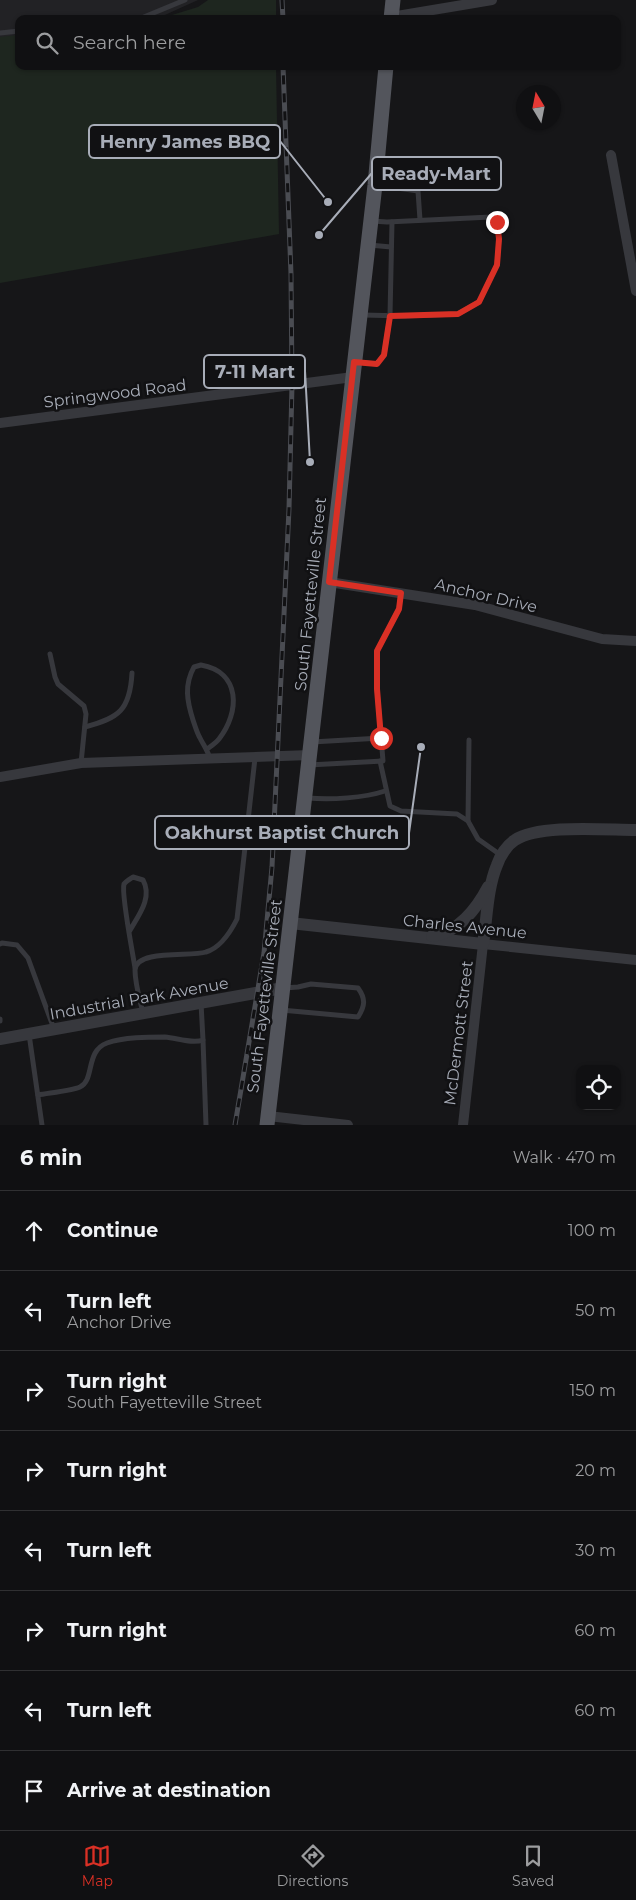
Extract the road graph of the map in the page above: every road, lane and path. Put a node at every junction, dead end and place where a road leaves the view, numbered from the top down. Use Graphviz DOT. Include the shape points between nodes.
graph roads {
  1 [pos="185,0"];
  2 [pos="393,0"];
  3 [pos="492,0"];
  4 [pos="149,15"];
  5 [pos="391,15"];
  6 [pos="408,15"];
  7 [pos="15,31"];
  8 [pos="0,33"];
  9 [pos="386,70"];
  10 [pos="611,155"];
  11 [pos="375,184"];
  12 [pos="370,220"];
  13 [pos="420,220"];
  14 [pos="392,222"];
  15 [pos="368,244"];
  16 [pos="391,247"];
  17 [pos="636,291"];
  18 [pos="360,315"];
  19 [pos="390,316"];
  20 [pos="353,369"];
  21 [pos="0,423"];
  22 [pos="329,582"];
  23 [pos="401,593"];
  24 [pos="636,640"];
  25 [pos="50,654"];
  26 [pos="132,673"];
  27 [pos="85,727"];
  28 [pos="381,738"];
  29 [pos="469,740"];
  30 [pos="209,754"];
  31 [pos="310,754"];
  32 [pos="255,758"];
  33 [pos="380,761"];
  34 [pos="81,763"];
  35 [pos="0,777"];
  36 [pos="386,790"];
  37 [pos="305,798"];
  38 [pos="468,821"];
  39 [pos="636,830"];
  40 [pos="502,856"];
  41 [pos="492,881"];
  42 [pos="290,923"];
  43 [pos="129,932"];
  44 [pos="422,938"];
  45 [pos="0,944"];
  46 [pos="483,944"];
  47 [pos="636,960"];
  48 [pos="135,969"];
  49 [pos="283,988"];
  50 [pos="201,1003"];
  51 [pos="280,1010"];
  52 [pos="143,1013"];
  53 [pos="55,1029"];
  54 [pos="29,1034"];
  55 [pos="0,1039"];
  56 [pos="203,1040"];
  57 [pos="38,1095"];
  58 [pos="267,1120"];
  59 [pos="297,1122"];
  60 [pos="42,1125"];
  61 [pos="206,1125"];
  62 [pos="348,1125"];
  63 [pos="463,1125"];
  1 -- 4 [label="lane"];
  2 -- 5 [label="main road"];
  3 -- 6 [label="street"];
  7 -- 8 [label="lane"];
  9 -- 11 [label="main road, South Fayetteville Street"];
  10 -- 17 [label="street"];
  11 -- 12 [label="main road, South Fayetteville Street"];
  11 -- 13 [label="lane" via="418,191"];
  12 -- 14 [label="lane"];
  12 -- 15 [label="main road, South Fayetteville Street"];
  13 -- 14 [label="lane"];
  13 -- 19 [label="lane" via="491,217 497,222 497,265 479,302 467,310 458,314"];
  14 -- 16 [label="lane"];
  15 -- 16 [label="lane"];
  15 -- 18 [label="main road, South Fayetteville Street"];
  16 -- 19 [label="lane"];
  18 -- 19 [label="lane"];
  18 -- 20 [label="main road, South Fayetteville Street"];
  19 -- 20 [label="lane" via="384,355 377,364"];
  20 -- 21 [label="street, Springwood Road"];
  20 -- 22 [label="main road, South Fayetteville Street"];
  22 -- 23 [label="street, Anchor Drive"];
  22 -- 31 [label="main road, South Fayetteville Street"];
  23 -- 24 [label="street, Anchor Drive" via="475,605 602,640"];
  23 -- 28 [label="lane" via="399,609 377,651"];
  25 -- 27 [label="lane" via="58,684 84,706"];
  26 -- 27 [label="lane" via="131,689 119,714"];
  27 -- 34 [label="lane"];
  28 -- 31 [label="lane"];
  28 -- 33 [label="lane" via="383,761"];
  29 -- 38 [label="lane"];
  30 -- 30 [label="lane" via="199,737 187,698 191,672 201,665 220,672 232,688 234,698 232,714"];
  30 -- 32 [label="street"];
  30 -- 34 [label="street"];
  31 -- 32 [label="street"];
  31 -- 33 [label="lane"];
  31 -- 37 [label="main road, South Fayetteville Street"];
  32 -- 48 [label="lane" via="237,919 229,935 207,952 150,956 139,962"];
  33 -- 36 [label="lane"];
  34 -- 35 [label="street"];
  36 -- 37 [label="lane" via="346,797"];
  36 -- 38 [label="lane" via="390,806 401,811 457,814"];
  37 -- 42 [label="main road, South Fayetteville Street"];
  38 -- 40 [label="lane" via="478,839"];
  39 -- 40 [label="street" via="527,834 507,847"];
  40 -- 41 [label="street"];
  41 -- 44 [label="street" via="468,916 450,930"];
  41 -- 46 [label="street"];
  42 -- 44 [label="street, Charles Avenue"];
  42 -- 49 [label="main road, South Fayetteville Street"];
  43 -- 43 [label="lane" via="124,886 133,877 143,880 147,886 146,899"];
  43 -- 48 [label="lane"];
  44 -- 46 [label="street, Charles Avenue"];
  45 -- 53 [label="lane" via="16,945 28,958"];
  46 -- 47 [label="street, Charles Avenue"];
  46 -- 63 [label="street, McDermott Street"];
  48 -- 52 [label="lane"];
  49 -- 50 [label="street, Industrial Park Avenue"];
  49 -- 51 [label="main road, South Fayetteville Street"];
  49 -- 51 [label="lane" via="310,984 358,988 363,995 364,1006 358,1016"];
  50 -- 52 [label="street, Industrial Park Avenue"];
  50 -- 56 [label="lane"];
  51 -- 58 [label="main road, South Fayetteville Street"];
  52 -- 53 [label="street, Industrial Park Avenue"];
  53 -- 54 [label="street, Industrial Park Avenue"];
  54 -- 55 [label="street, Industrial Park Avenue"];
  54 -- 57 [label="lane"];
  56 -- 57 [label="lane" via="166,1037 106,1043 96,1050 80,1087"];
  56 -- 61 [label="lane"];
  57 -- 60 [label="lane"];
  58 -- 59 [label="street"];
  59 -- 62 [label="street"];
}
